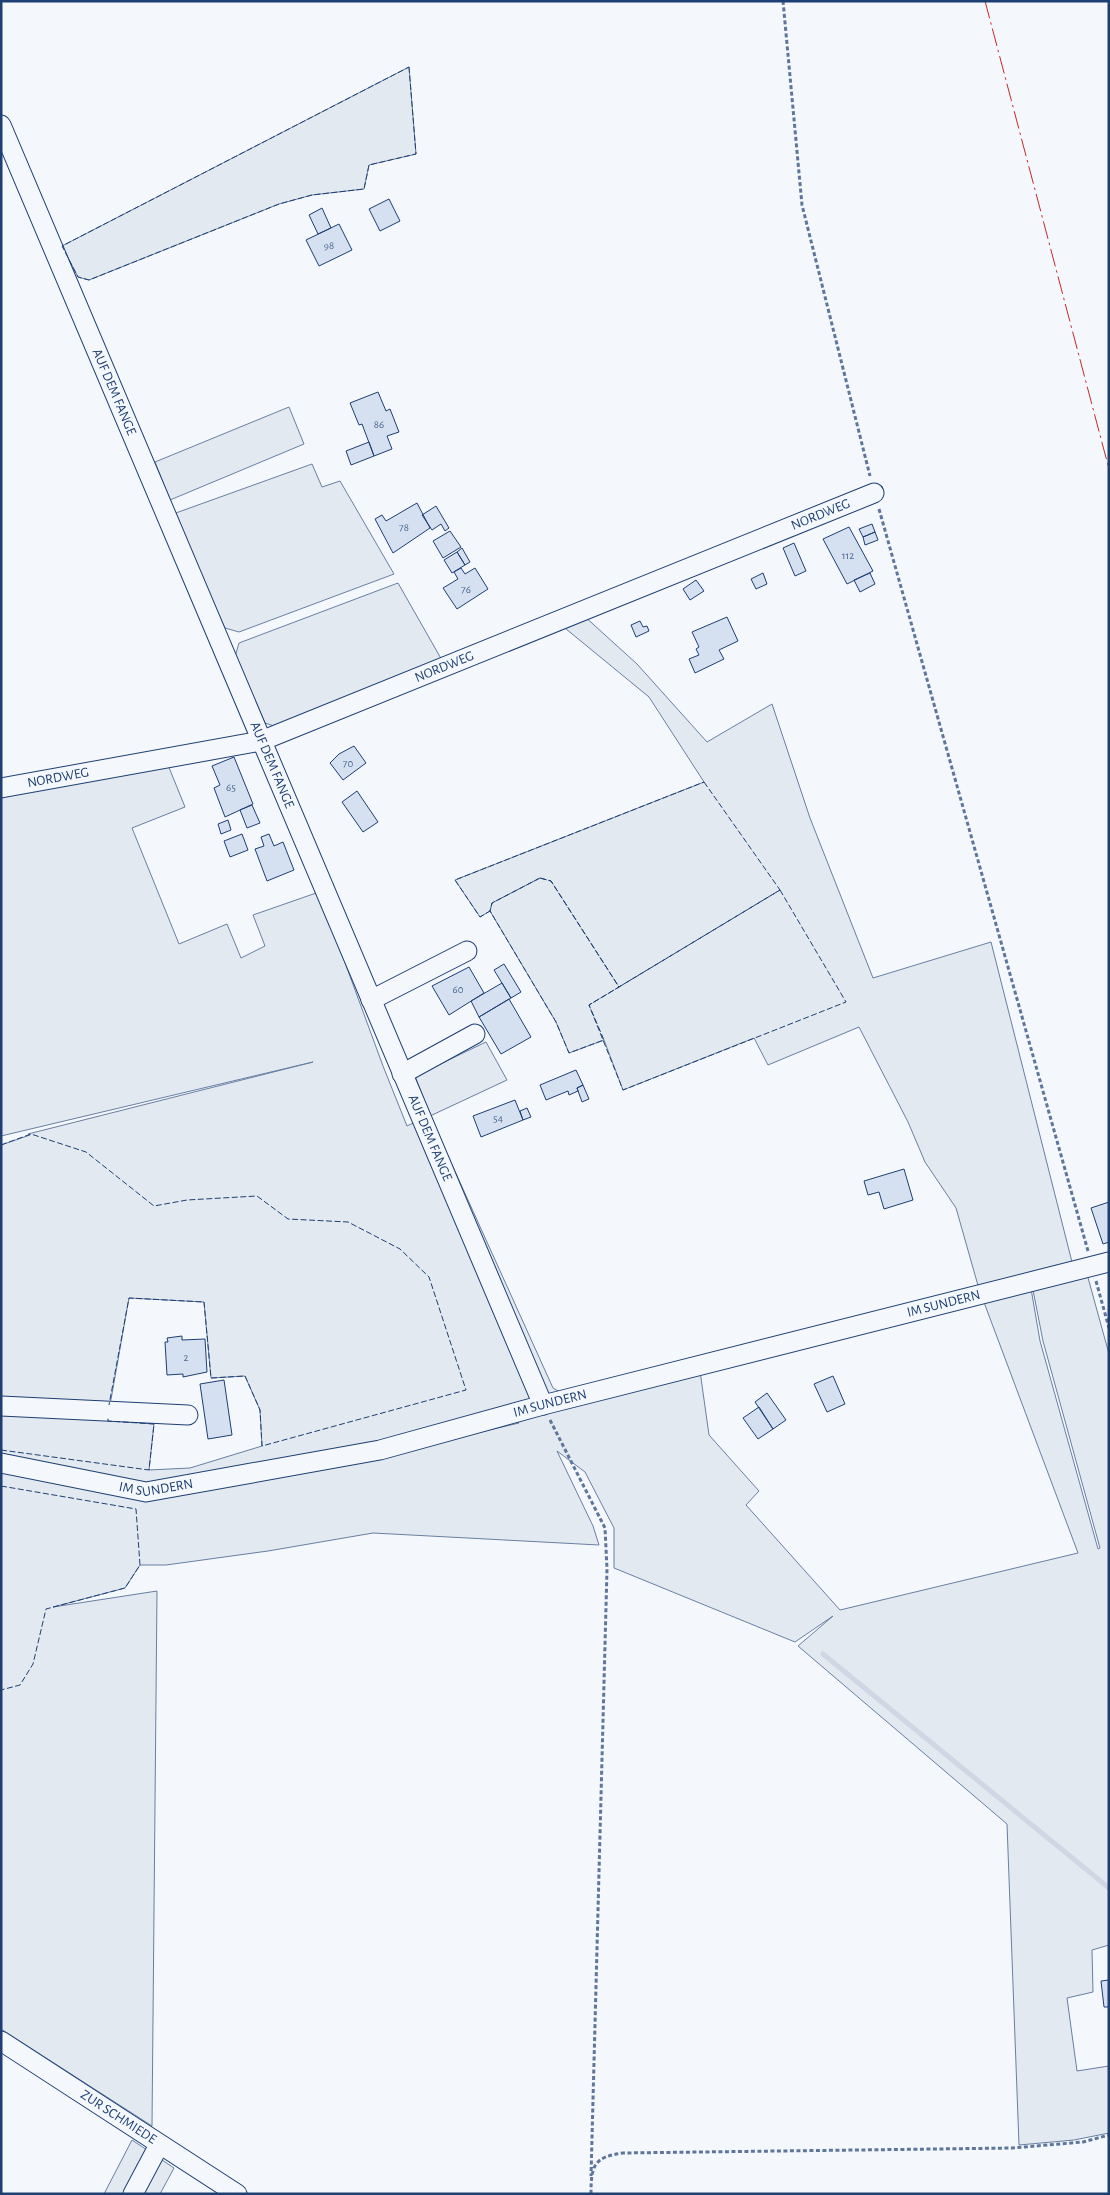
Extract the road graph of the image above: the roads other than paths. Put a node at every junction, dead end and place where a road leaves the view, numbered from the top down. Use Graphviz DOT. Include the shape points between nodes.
graph roads {
  1 [pos="1,125"];
  2 [pos="874,493"];
  3 [pos="261,741"];
  4 [pos="1,788"];
  5 [pos="467,951"];
  6 [pos="371,1000"];
  7 [pos="475,1034"];
  8 [pos="402,1074"];
  9 [pos="1099,1264"];
  10 [pos="543,1405"];
  11 [pos="1,1406"];
  12 [pos="188,1415"];
  13 [pos="1,1463"];
  14 [pos="1,2040"];
  15 [pos="159,2145"];
  16 [pos="132,2194"];
  17 [pos="236,2194"];
  1 -- 3 [label="street, AUF DEM FANGE"];
  2 -- 3 [label="street, NORDWEG"];
  3 -- 4 [label="street, NORDWEG"];
  3 -- 6 [label="street, AUF DEM FANGE"];
  5 -- 6 [label="street"];
  6 -- 8 [label="street, AUF DEM FANGE"];
  7 -- 8 [label="street"];
  8 -- 10 [label="street, AUF DEM FANGE"];
  9 -- 10 [label="street, IM SUNDERN"];
  10 -- 13 [label="street, IM SUNDERN" via="380,1450 146,1492"];
  11 -- 12 [label="street"];
  14 -- 15 [label="street, ZUR SCHMIEDE"];
  15 -- 16 [label="street"];
  15 -- 17 [label="street, ZUR SCHMIEDE"];
}
